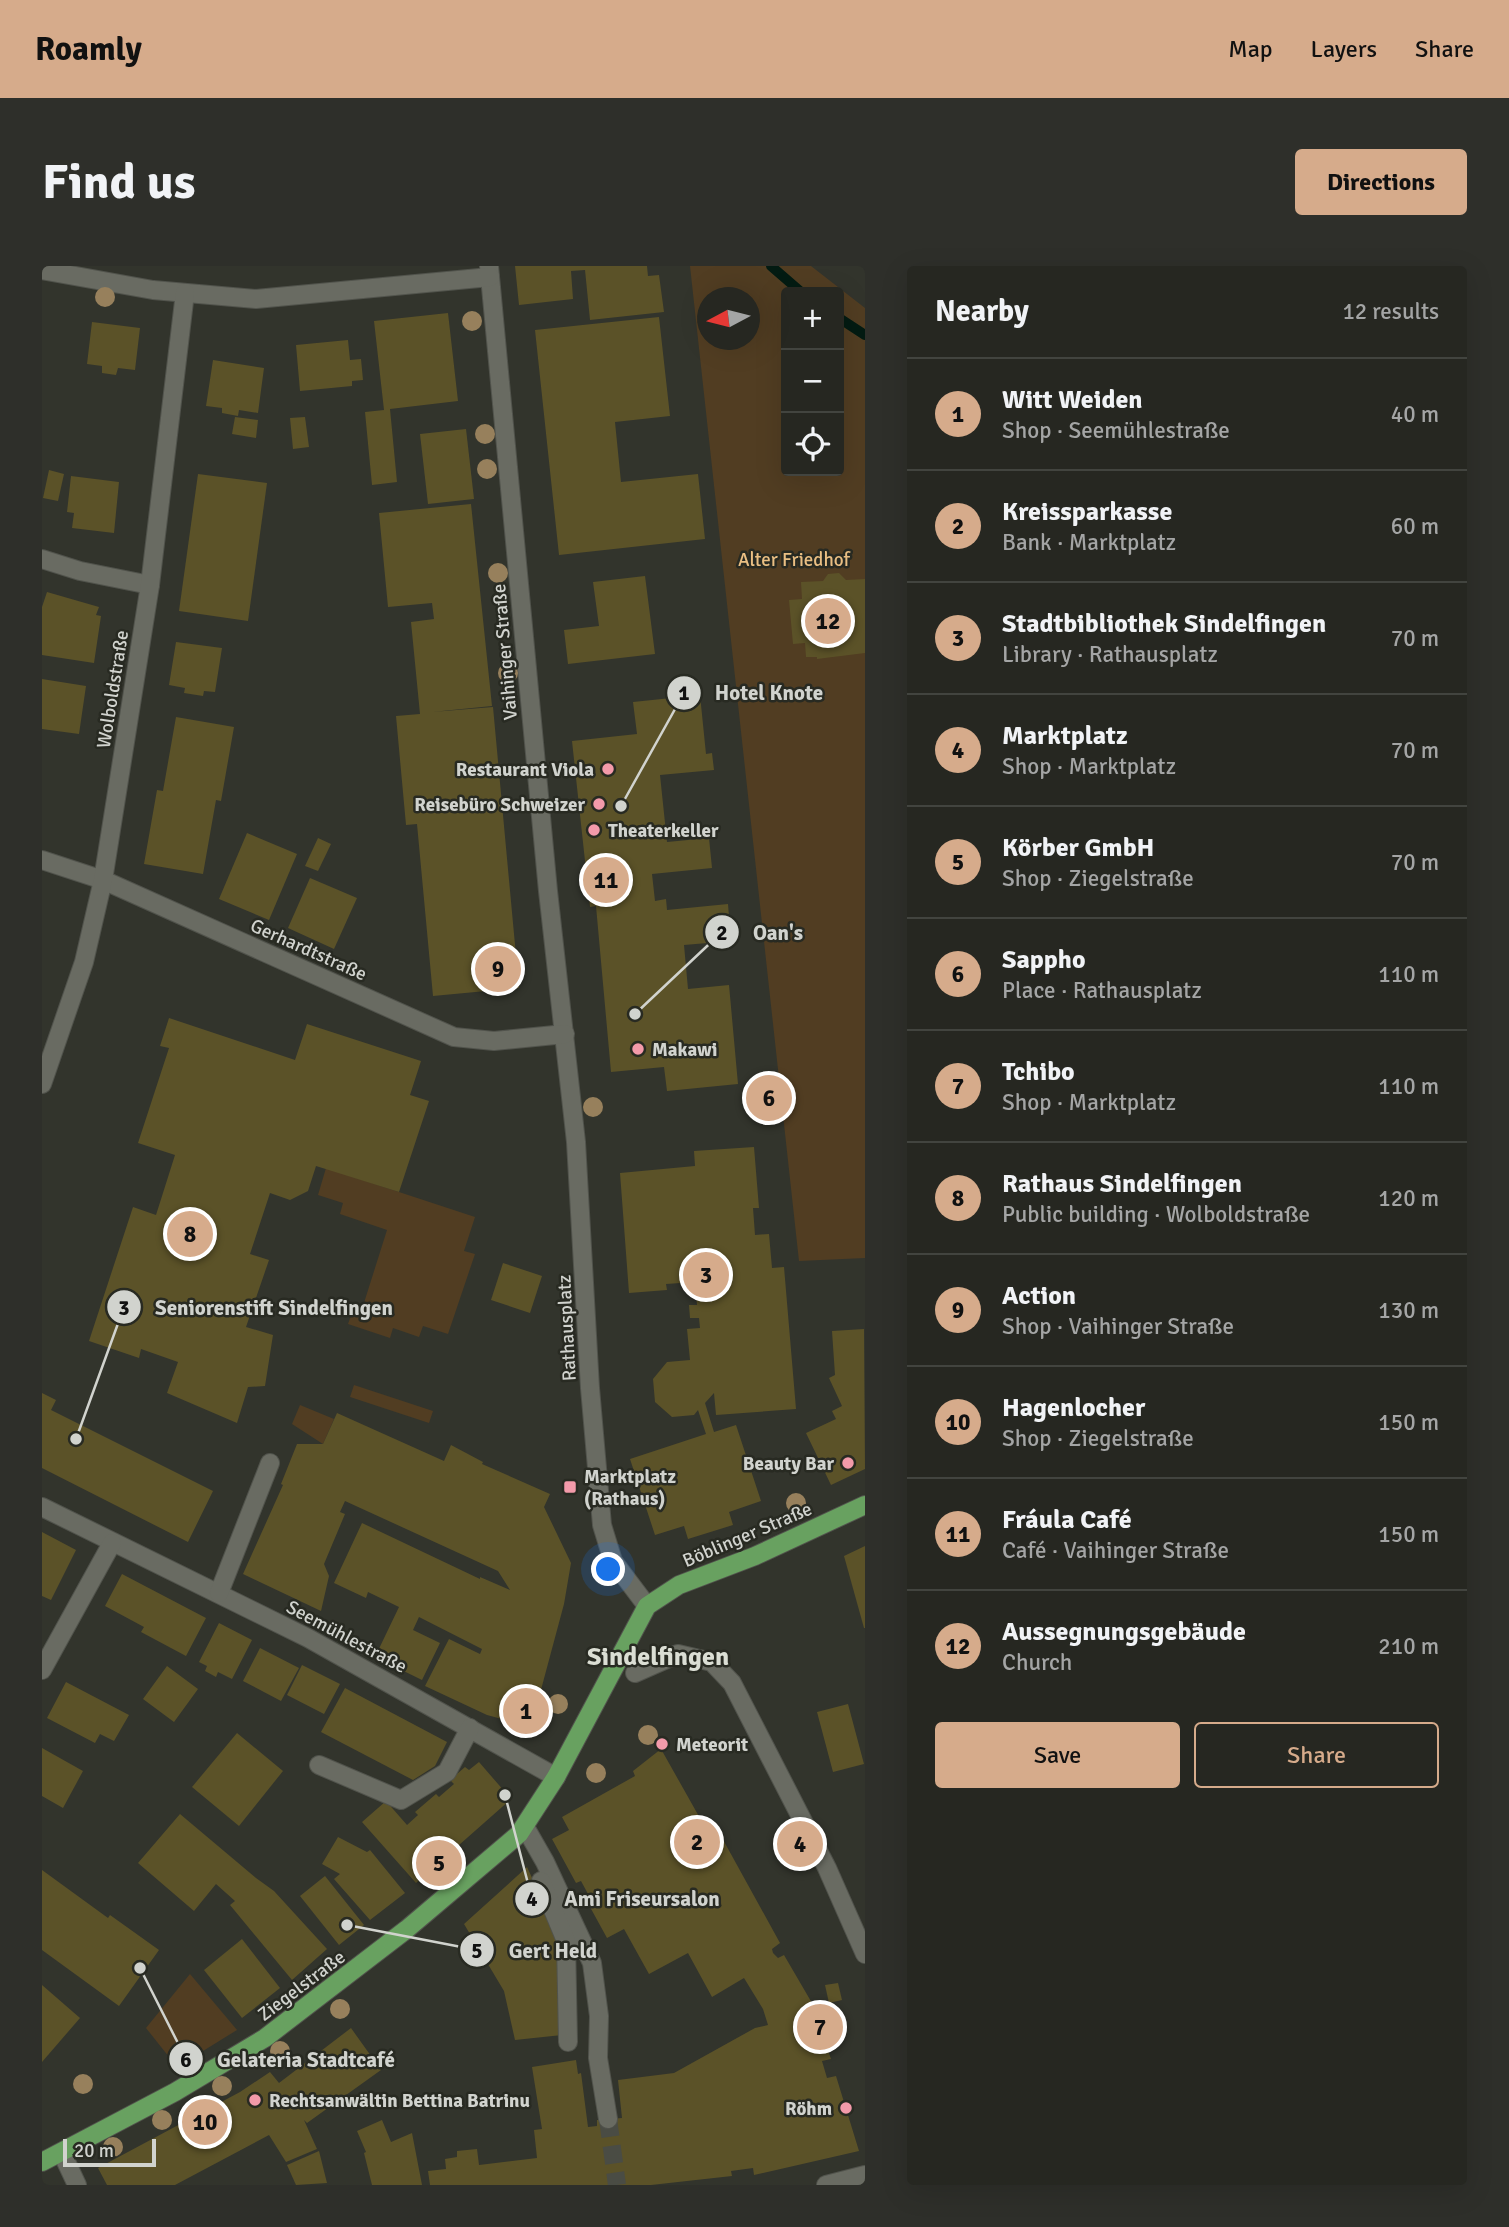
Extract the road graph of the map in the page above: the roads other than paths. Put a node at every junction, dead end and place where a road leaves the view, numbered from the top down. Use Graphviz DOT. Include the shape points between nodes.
graph roads {
  1 [pos="42,270"];
  2 [pos="490,271"];
  3 [pos="185,293"];
  4 [pos="42,559"];
  5 [pos="150,584"];
  6 [pos="42,860"];
  7 [pos="103,880"];
  8 [pos="565,1034"];
  9 [pos="42,1084"];
  10 [pos="270,1463"];
  11 [pos="865,1505"];
  12 [pos="42,1507"];
  13 [pos="112,1543"];
  14 [pos="219,1593"];
  15 [pos="648,1606"];
  16 [pos="42,1670"];
  17 [pos="635,1673"];
  18 [pos="470,1728"];
  19 [pos="319,1765"];
  20 [pos="556,1777"];
  21 [pos="525,1827"];
  22 [pos="545,1862"];
  23 [pos="865,1954"];
  24 [pos="568,2042"];
  25 [pos="608,2119"];
  26 [pos="62,2153"];
  27 [pos="42,2162"];
  28 [pos="865,2175"];
  29 [pos="77,2185"];
  30 [pos="826,2185"];
  1 -- 3 [label="street"];
  2 -- 3 [label="street" via="256,299"];
  2 -- 8 [label="street, Vaihinger Straße"];
  3 -- 5 [label="street, Wolboldstraße"];
  4 -- 5 [label="street"];
  5 -- 7 [label="street, Wolboldstraße"];
  6 -- 7 [label="street, Gerhardtstraße"];
  7 -- 8 [label="street, Gerhardtstraße" via="454,1037 494,1041"];
  7 -- 9 [label="street, Wolboldstraße" via="85,962"];
  8 -- 15 [label="street, Rathausplatz" via="602,1525 613,1561"];
  10 -- 14 [label="street"];
  11 -- 15 [label="main road, Böblinger Straße" via="755,1556 678,1585"];
  12 -- 13 [label="street, Seemühlestraße"];
  13 -- 14 [label="street, Seemühlestraße"];
  13 -- 16 [label="street"];
  14 -- 18 [label="street, Seemühlestraße"];
  15 -- 20 [label="main road, Ziegelstraße"];
  17 -- 23 [label="street" via="678,1654 712,1662 732,1683 827,1868"];
  18 -- 19 [label="street" via="447,1772 401,1800"];
  18 -- 20 [label="street, Seemühlestraße"];
  20 -- 21 [label="main road, Ziegelstraße"];
  21 -- 22 [label="street"];
  21 -- 26 [label="main road, Ziegelstraße" via="407,1929 265,2038"];
  22 -- 24 [label="street" via="539,1874 566,1941"];
  22 -- 25 [label="street" via="592,1963 599,2016 598,2059"];
  26 -- 27 [label="main road, Ziegelstraße"];
  26 -- 29 [label="street"];
  28 -- 30 [label="street"];
}
